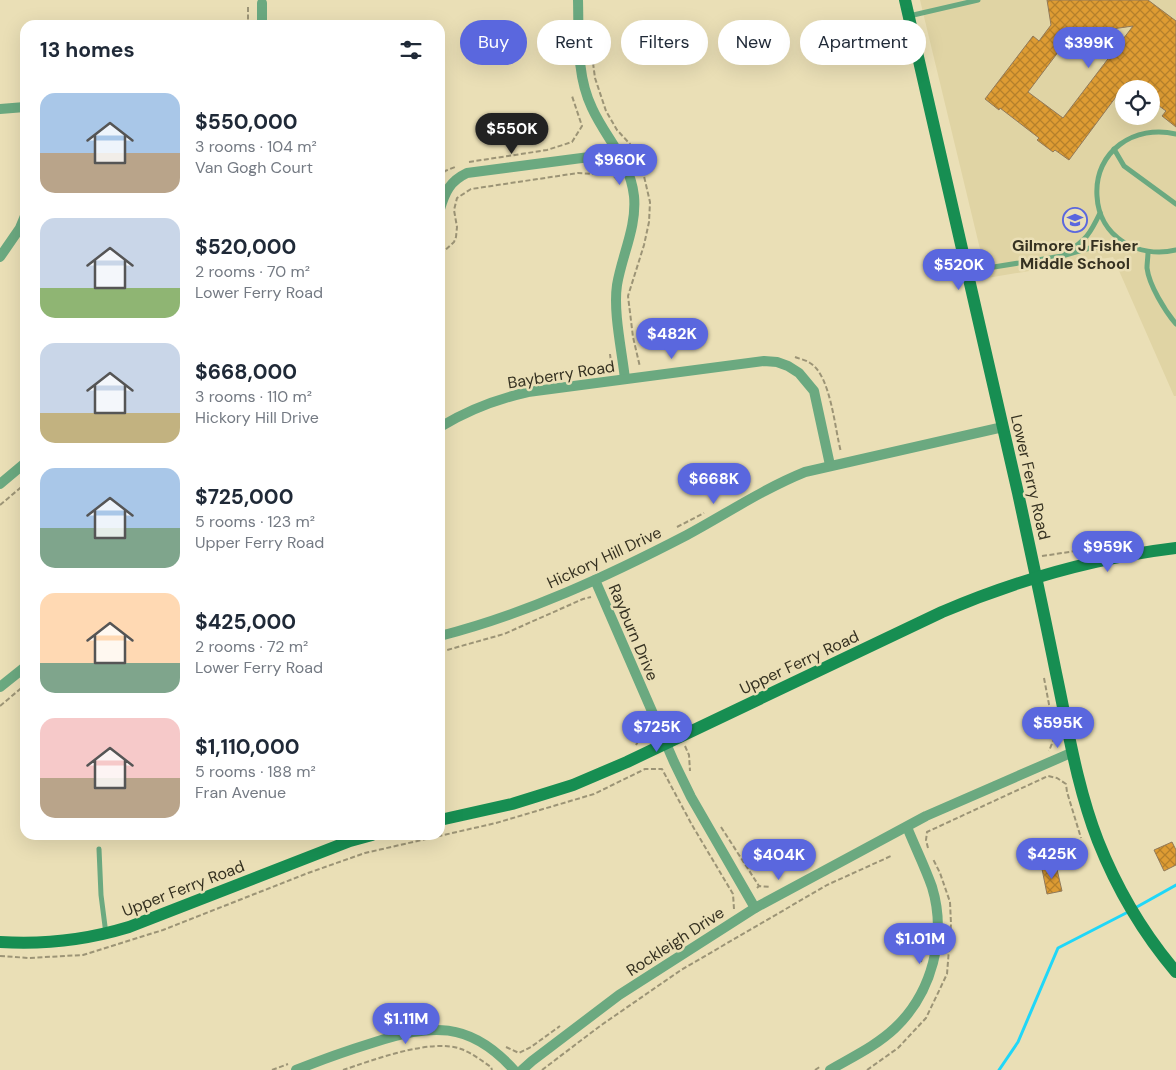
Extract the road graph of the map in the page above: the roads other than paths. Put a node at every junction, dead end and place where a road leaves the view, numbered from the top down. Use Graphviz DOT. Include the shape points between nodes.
graph roads {
  1 [pos="578,0"];
  2 [pos="905,0"];
  3 [pos="978,0"];
  4 [pos="262,3"];
  5 [pos="909,16"];
  6 [pos="262,20"];
  7 [pos="20,107"];
  8 [pos="0,109"];
  9 [pos="1176,134"];
  10 [pos="1114,149"];
  11 [pos="620,153"];
  12 [pos="445,193"];
  13 [pos="1176,204"];
  14 [pos="1100,213"];
  15 [pos="20,226"];
  16 [pos="1123,242"];
  17 [pos="1176,250"];
  18 [pos="1148,252"];
  19 [pos="1062,256"];
  20 [pos="0,257"];
  21 [pos="969,271"];
  22 [pos="1176,324"];
  23 [pos="625,379"];
  24 [pos="445,424"];
  25 [pos="1003,427"];
  26 [pos="829,461"];
  27 [pos="20,466"];
  28 [pos="0,484"];
  29 [pos="1176,548"];
  30 [pos="1037,577"];
  31 [pos="595,580"];
  32 [pos="445,635"];
  33 [pos="20,671"];
  34 [pos="0,687"];
  35 [pos="666,743"];
  36 [pos="1073,752"];
  37 [pos="445,819"];
  38 [pos="907,827"];
  39 [pos="354,840"];
  40 [pos="99,849"];
  41 [pos="755,908"];
  42 [pos="106,934"];
  43 [pos="0,942"];
  44 [pos="1176,972"];
  45 [pos="294,1066"];
  46 [pos="826,1068"];
  47 [pos="514,1070"];
  48 [pos="522,1070"];
  1 -- 11 [label="street" via="585,89 600,125"];
  2 -- 5 [label="main road, Lower Ferry Road"];
  3 -- 5 [label="lane"];
  4 -- 6 [label="street"];
  5 -- 21 [label="main road, Lower Ferry Road"];
  7 -- 8 [label="street"];
  9 -- 10 [label="lane" via="1146,132 1129,138"];
  10 -- 13 [label="lane" via="1124,166"];
  10 -- 14 [label="lane" via="1104,162 1098,179 1096,196"];
  11 -- 12 [label="street" via="467,173 452,182"];
  11 -- 23 [label="street" via="632,181 634,197 632,228 617,286 616,304"];
  14 -- 16 [label="lane" via="1109,229"];
  14 -- 19 [label="lane" via="1089,235"];
  15 -- 20 [label="street"];
  16 -- 18 [label="lane"];
  16 -- 19 [label="lane"];
  17 -- 18 [label="lane"];
  18 -- 22 [label="lane" via="1147,268 1152,283"];
  19 -- 21 [label="lane"];
  21 -- 25 [label="main road, Lower Ferry Road"];
  23 -- 24 [label="street, Bayberry Road" via="503,398"];
  23 -- 26 [label="street, Bayberry Road" via="764,361 788,366 799,373 814,391"];
  25 -- 26 [label="street, Hickory Hill Drive"];
  25 -- 30 [label="main road, Lower Ferry Road"];
  26 -- 31 [label="street, Hickory Hill Drive" via="778,483 673,542"];
  27 -- 28 [label="street"];
  29 -- 30 [label="main road, Upper Ferry Road"];
  30 -- 35 [label="main road, Upper Ferry Road" via="942,612"];
  30 -- 36 [label="main road, Lower Ferry Road"];
  31 -- 32 [label="street, Hickory Hill Drive" via="492,621"];
  31 -- 35 [label="street, Rayburn Drive"];
  33 -- 34 [label="street"];
  35 -- 37 [label="main road, Upper Ferry Road" via="550,793"];
  35 -- 41 [label="street, Rayburn Drive" via="691,797"];
  36 -- 38 [label="street, Rockleigh Drive"];
  36 -- 44 [label="main road, Lower Ferry Road" via="1085,803 1113,876 1128,904"];
  38 -- 41 [label="street, Rockleigh Drive"];
  38 -- 46 [label="street" via="932,887 936,906 937,944 931,969 920,996 895,1028 880,1040"];
  39 -- 42 [label="main road, Upper Ferry Road"];
  40 -- 42 [label="lane"];
  41 -- 48 [label="street, Rockleigh Drive" via="619,995"];
  42 -- 43 [label="main road, Upper Ferry Road" via="48,944"];
  45 -- 47 [label="street" via="404,1033 437,1029 454,1031 486,1044"];
}
